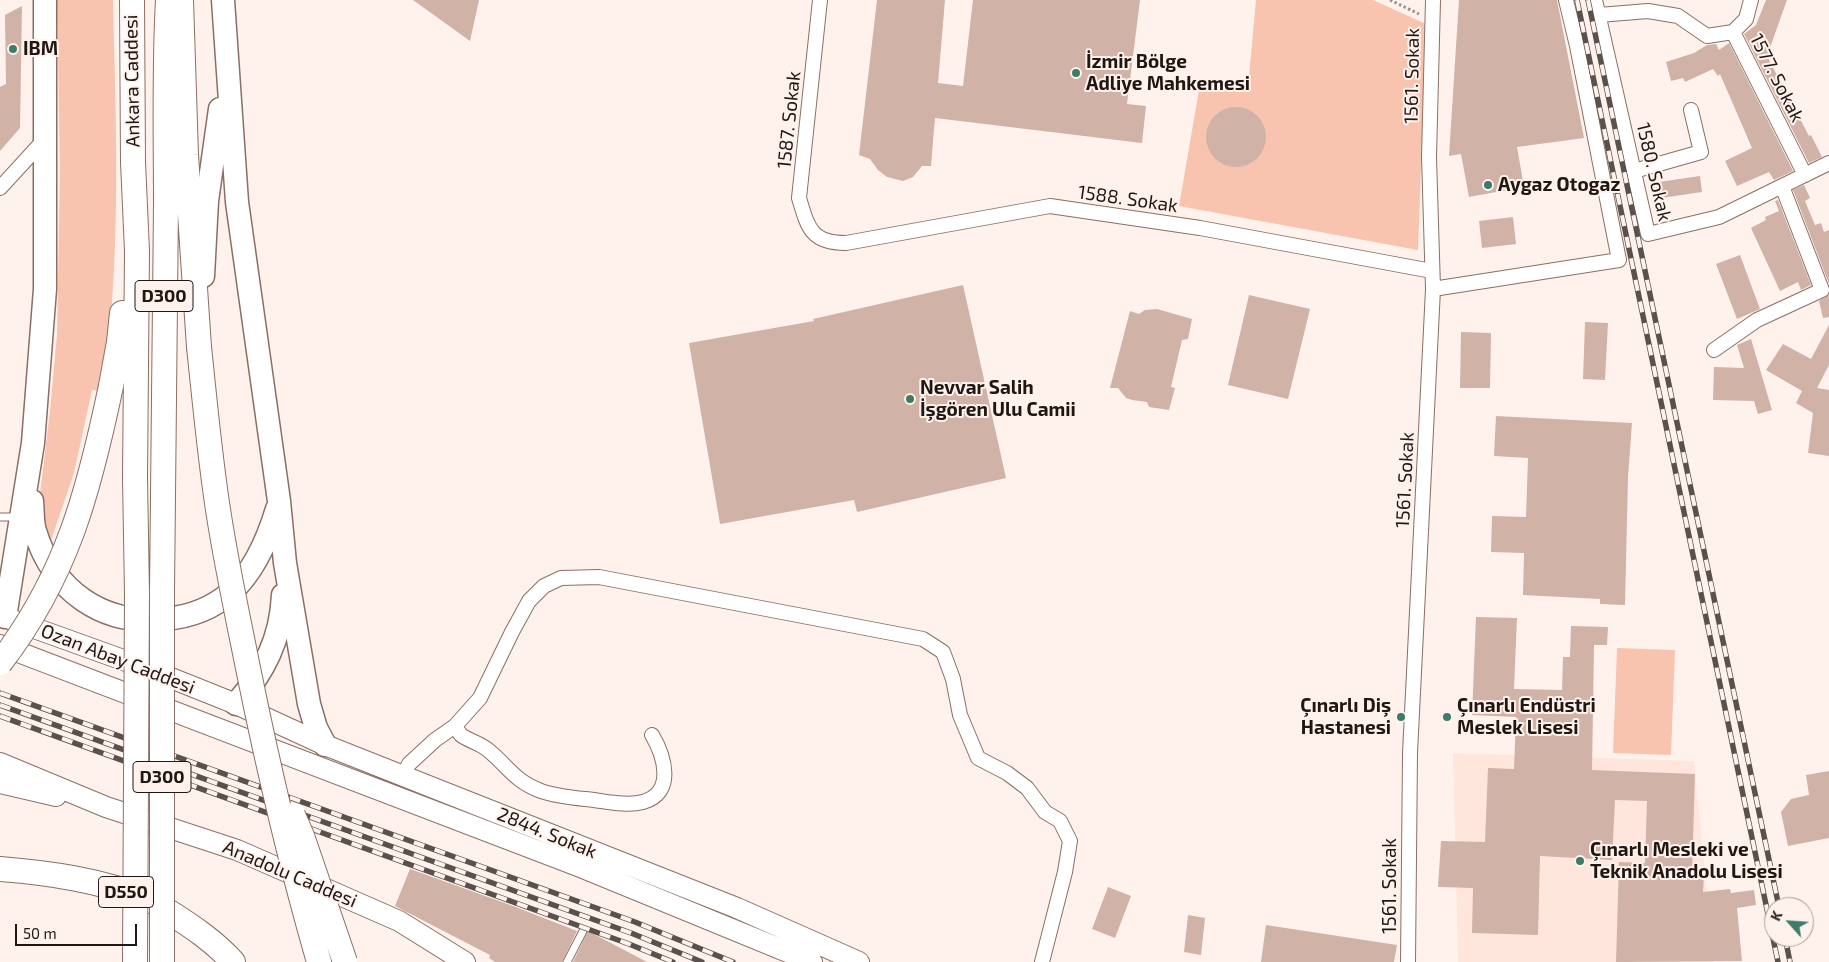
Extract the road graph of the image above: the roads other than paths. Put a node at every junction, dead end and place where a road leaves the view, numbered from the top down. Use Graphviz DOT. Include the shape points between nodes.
graph roads {
  1 [pos="45,0"];
  2 [pos="132,0"];
  3 [pos="168,0"];
  4 [pos="181,0"];
  5 [pos="223,0"];
  6 [pos="820,0"];
  7 [pos="1433,0"];
  8 [pos="1566,0"];
  9 [pos="1596,0"];
  10 [pos="1751,0"];
  11 [pos="1599,15"];
  12 [pos="1733,32"];
  13 [pos="226,64"];
  14 [pos="1691,110"];
  15 [pos="45,139"];
  16 [pos="133,162"];
  17 [pos="1829,163"];
  18 [pos="1634,171"];
  19 [pos="1805,175"];
  20 [pos="1782,186"];
  21 [pos="0,188"];
  22 [pos="819,239"];
  23 [pos="1432,271"];
  24 [pos="1433,288"];
  25 [pos="199,347"];
  26 [pos="1714,350"];
  27 [pos="33,442"];
  28 [pos="279,501"];
  29 [pos="11,517"];
  30 [pos="285,564"];
  31 [pos="3,617"];
  32 [pos="1,651"];
  33 [pos="236,704"];
  34 [pos="191,718"];
  35 [pos="455,726"];
  36 [pos="652,735"];
  37 [pos="325,745"];
  38 [pos="265,751"];
  39 [pos="0,763"];
  40 [pos="403,776"];
  41 [pos="0,783"];
  42 [pos="106,807"];
  43 [pos="0,869"];
  44 [pos="582,931"];
  45 [pos="135,962"];
  46 [pos="162,962"];
  47 [pos="233,962"];
  48 [pos="319,962"];
  49 [pos="345,962"];
  50 [pos="465,962"];
  51 [pos="567,962"];
  52 [pos="812,962"];
  53 [pos="859,962"];
  54 [pos="1042,962"];
  55 [pos="1408,962"];
  1 -- 15 [label="main road"];
  2 -- 16 [label="highway, Ankara Caddesi / D300"];
  3 -- 46 [label="highway, D300, bridge" via="165,53"];
  4 -- 25 [label="highway" via="185,129"];
  5 -- 13 [label="main road"];
  6 -- 22 [label="street, 1587. Sokak" via="799,198 807,223"];
  7 -- 23 [label="street, 1561. Sokak"];
  8 -- 24 [label="street" via="1619,260"];
  9 -- 11 [label="street, 1580. Sokak"];
  10 -- 12 [label="street, 1577. Sokak" via="1746,19"];
  11 -- 12 [label="street" via="1648,11 1678,16 1707,36"];
  11 -- 18 [label="street, 1580. Sokak"];
  12 -- 19 [label="street, 1577. Sokak"];
  13 -- 25 [label="main road" via="207,201"];
  13 -- 28 [label="main road" via="237,202"];
  14 -- 18 [label="street" via="1701,152"];
  15 -- 21 [label="street"];
  15 -- 27 [label="main road" via="45,289"];
  16 -- 32 [label="highway, bridge" via="126,205 120,333 87,489 79,517 50,586 36,611"];
  16 -- 45 [label="highway, D300, bridge" via="137,251"];
  17 -- 19 [label="street, 1580. Sokak"];
  18 -- 20 [label="street, 1580. Sokak" via="1648,234 1719,217"];
  19 -- 20 [label="street, 1580. Sokak"];
  20 -- 26 [label="street" via="1822,290 1757,320"];
  22 -- 23 [label="street, 1588. Sokak" via="846,244 1050,206 1200,228"];
  23 -- 24 [label="street, 1561. Sokak"];
  24 -- 55 [label="street, 1561. Sokak" via="1410,753"];
  25 -- 38 [label="highway, bridge" via="218,515"];
  27 -- 28 [label="main road" via="34,530 44,555 75,595 100,610 126,618 152,621 183,617 209,607 230,592 251,567 262,547"];
  27 -- 29 [label="main road"];
  28 -- 30 [label="main road"];
  29 -- 31 [label="main road"];
  30 -- 33 [label="main road" via="278,633 258,677"];
  30 -- 37 [label="main road" via="309,704"];
  31 -- 32 [label="main road"];
  31 -- 33 [label="main road, Ozan Abay Caddesi"];
  32 -- 34 [label="main road, Ozan Abay Caddesi"];
  33 -- 34 [label="main road" via="214,717"];
  33 -- 37 [label="main road, 2844. Sokak"];
  34 -- 52 [label="main road, 2844. Sokak" via="582,868"];
  35 -- 36 [label="street" via="461,735 488,750 520,781 562,796 619,803 644,802 658,793 665,779 663,759"];
  35 -- 40 [label="street" via="434,740 409,764"];
  35 -- 54 [label="street" via="480,698 530,601 544,586 561,578 599,577 923,639 943,652 953,679 960,715 978,758 1027,788 1045,812 1060,821 1070,841"];
  37 -- 40 [label="main road, 2844. Sokak"];
  38 -- 48 [label="highway, bridge"];
  38 -- 49 [label="highway, bridge" via="302,836"];
  39 -- 42 [label="main road, Anadolu Caddesi"];
  40 -- 53 [label="main road, 2844. Sokak" via="737,908"];
  41 -- 42 [label="main road, Anadolu Caddesi"];
  42 -- 50 [label="main road, Anadolu Caddesi" via="237,850 399,921"];
  43 -- 47 [label="highway, D550" via="42,872 148,899 184,921"];
  44 -- 51 [label="lane"];
}
